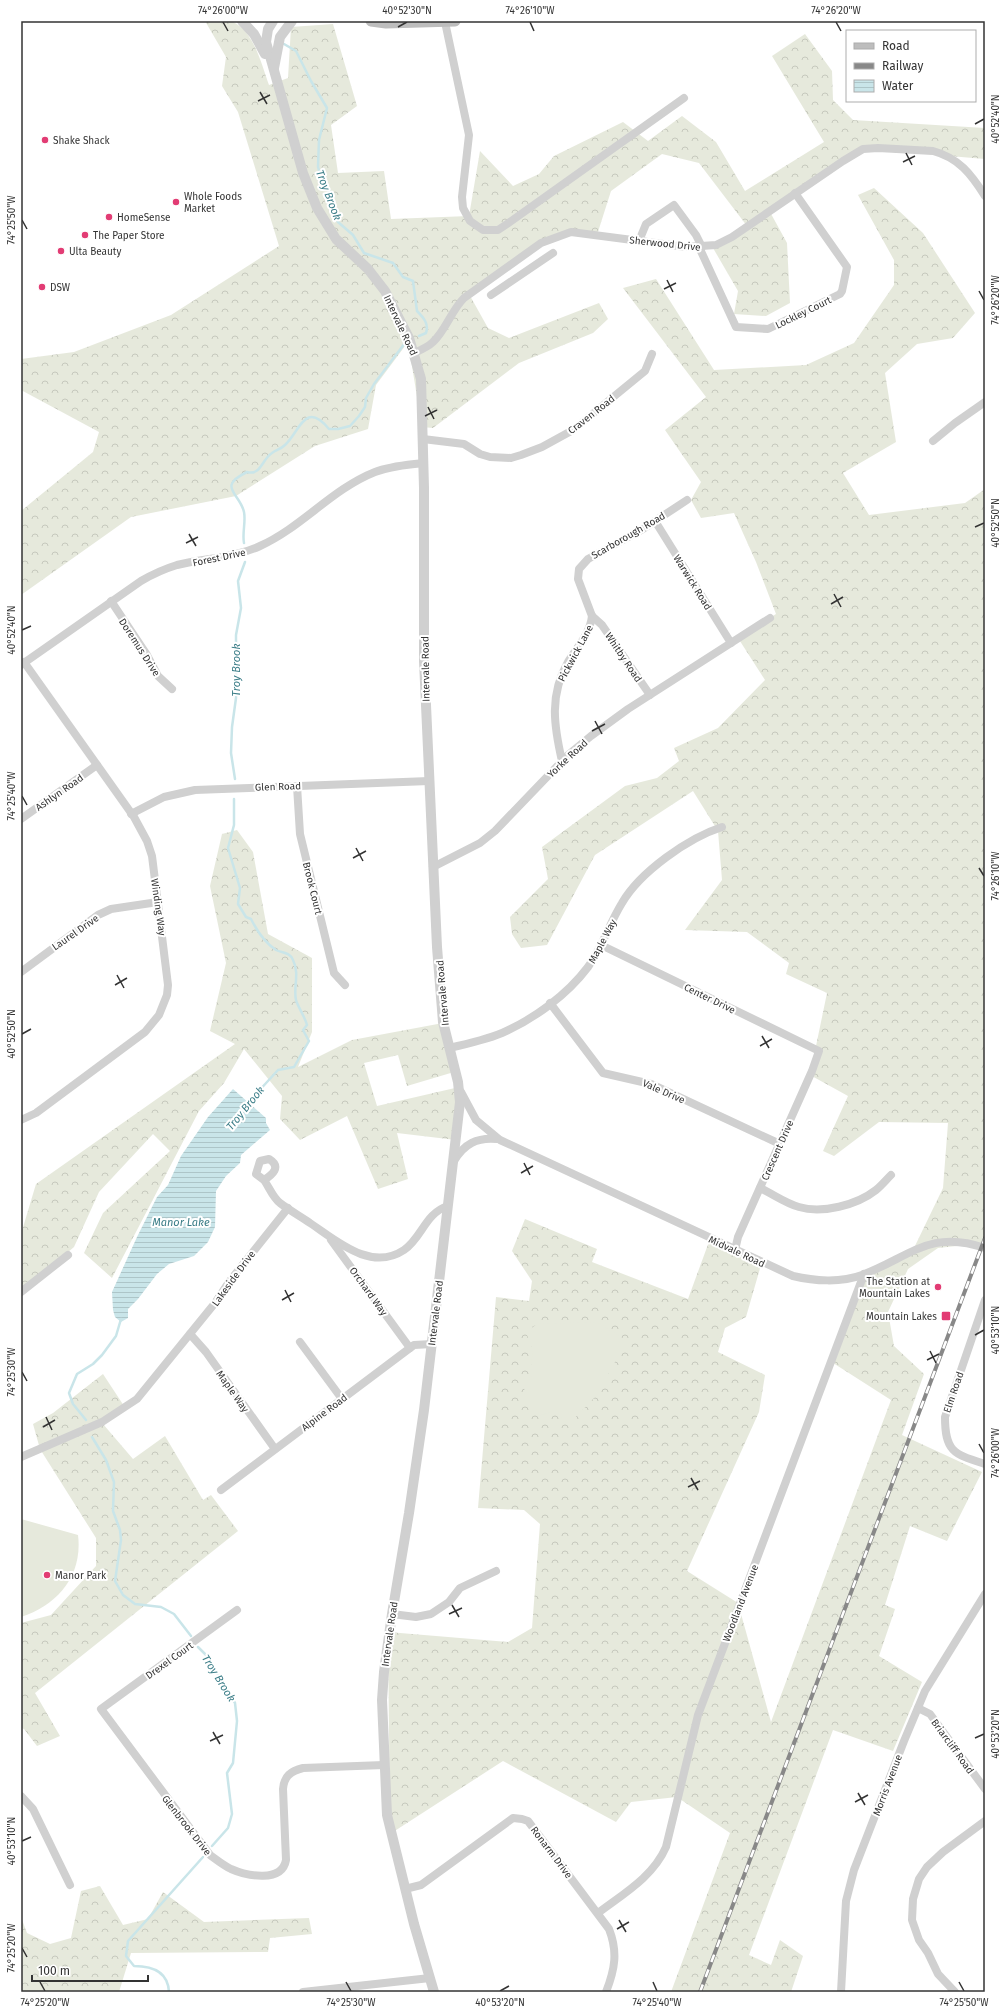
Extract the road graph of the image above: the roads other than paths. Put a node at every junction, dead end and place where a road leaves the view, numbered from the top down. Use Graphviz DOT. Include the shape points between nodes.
graph roads {
  1 [pos="242,21"];
  2 [pos="273,21"];
  3 [pos="292,21"];
  4 [pos="371,21"];
  5 [pos="450,22"];
  6 [pos="274,68"];
  7 [pos="276,79"];
  8 [pos="684,98"];
  9 [pos="795,193"];
  10 [pos="985,196"];
  11 [pos="639,241"];
  12 [pos="700,247"];
  13 [pos="553,253"];
  14 [pos="523,256"];
  15 [pos="531,266"];
  16 [pos="491,295"];
  17 [pos="414,353"];
  18 [pos="652,354"];
  19 [pos="985,402"];
  20 [pos="423,439"];
  21 [pos="933,441"];
  22 [pos="423,463"];
  23 [pos="687,500"];
  24 [pos="655,521"];
  25 [pos="578,577"];
  26 [pos="111,601"];
  27 [pos="592,616"];
  28 [pos="770,618"];
  29 [pos="732,643"];
  30 [pos="23,663"];
  31 [pos="172,690"];
  32 [pos="650,695"];
  33 [pos="562,761"];
  34 [pos="97,765"];
  35 [pos="429,781"];
  36 [pos="297,786"];
  37 [pos="131,814"];
  38 [pos="21,818"];
  39 [pos="722,827"];
  40 [pos="433,867"];
  41 [pos="158,902"];
  42 [pos="601,946"];
  43 [pos="21,972"];
  44 [pos="344,985"];
  45 [pos="550,1003"];
  46 [pos="449,1048"];
  47 [pos="818,1050"];
  48 [pos="458,1082"];
  49 [pos="21,1120"];
  50 [pos="500,1140"];
  51 [pos="780,1144"];
  52 [pos="453,1163"];
  53 [pos="892,1175"];
  54 [pos="264,1180"];
  55 [pos="760,1188"];
  56 [pos="448,1206"];
  57 [pos="288,1208"];
  58 [pos="327,1234"];
  59 [pos="985,1248"];
  60 [pos="735,1250"];
  61 [pos="68,1255"];
  62 [pos="864,1274"];
  63 [pos="21,1292"];
  64 [pos="985,1300"];
  65 [pos="190,1334"];
  66 [pos="300,1342"];
  67 [pos="432,1344"];
  68 [pos="410,1348"];
  69 [pos="342,1399"];
  70 [pos="275,1449"];
  71 [pos="21,1457"];
  72 [pos="985,1464"];
  73 [pos="220,1490"];
  74 [pos="496,1571"];
  75 [pos="985,1594"];
  76 [pos="237,1610"];
  77 [pos="392,1614"];
  78 [pos="918,1708"];
  79 [pos="101,1709"];
  80 [pos="384,1765"];
  81 [pos="985,1789"];
  82 [pos="21,1796"];
  83 [pos="985,1821"];
  84 [pos="70,1885"];
  85 [pos="405,1889"];
  86 [pos="598,1913"];
  87 [pos="430,1978"];
  88 [pos="342,1990"];
  89 [pos="303,1992"];
  90 [pos="434,1992"];
  91 [pos="606,1992"];
  92 [pos="841,1992"];
  93 [pos="955,1992"];
  1 -- 7 [label="street" via="261,45"];
  2 -- 6 [label="street, Intervale Road" via="268,29 266,42"];
  3 -- 6 [label="street, Intervale Road" via="280,37"];
  4 -- 5 [label="main road"];
  5 -- 8 [label="street" via="469,135 463,208 470,221 483,230 493,231 507,224"];
  6 -- 7 [label="street, Intervale Road"];
  7 -- 17 [label="street, Intervale Road" via="303,173 317,208 336,239 368,269 385,291"];
  9 -- 10 [label="street, Sherwood Drive" via="858,152 878,148 933,151 949,157 970,173"];
  9 -- 12 [label="street, Sherwood Drive" via="723,242"];
  9 -- 12 [label="street, Lockley Court" via="847,267 840,294 768,329 736,327"];
  11 -- 12 [label="street, Sherwood Drive"];
  11 -- 12 [label="street" via="646,224 674,205 696,235"];
  11 -- 14 [label="street, Sherwood Drive" via="571,232 541,243"];
  13 -- 15 [label="street"];
  14 -- 15 [label="street"];
  14 -- 17 [label="street, Sherwood Drive" via="464,298 436,339"];
  15 -- 16 [label="street"];
  17 -- 20 [label="street, Intervale Road" via="421,379"];
  18 -- 20 [label="street, Craven Road" via="644,371 573,430 521,455 511,458 490,457 464,444"];
  19 -- 21 [label="street"];
  20 -- 22 [label="street, Intervale Road"];
  22 -- 26 [label="street, Forest Drive" via="371,473 347,486 265,544 240,553 170,568 141,581"];
  22 -- 35 [label="street, Intervale Road" via="424,661"];
  23 -- 24 [label="street, Scarborough Road"];
  24 -- 25 [label="street, Scarborough Road" via="588,559 579,569"];
  24 -- 29 [label="street, Warwick Road"];
  25 -- 27 [label="street, Whitby Road"];
  26 -- 30 [label="street, Forest Drive"];
  26 -- 31 [label="street, Doremus Drive" via="158,676"];
  27 -- 32 [label="street, Whitby Road" via="602,625"];
  27 -- 33 [label="street, Pickwick Lane" via="589,629 567,663 557,688 555,729"];
  28 -- 29 [label="street, Yorke Road"];
  29 -- 32 [label="street, Yorke Road"];
  30 -- 34 [label="street, Winding Way"];
  32 -- 33 [label="street, Yorke Road" via="591,736"];
  33 -- 40 [label="street, Yorke Road" via="495,831 480,843"];
  34 -- 37 [label="street, Winding Way"];
  34 -- 38 [label="street, Ashlyn Road"];
  35 -- 36 [label="street, Glen Road"];
  35 -- 40 [label="street, Intervale Road"];
  36 -- 37 [label="street, Glen Road" via="179,792"];
  36 -- 44 [label="street, Brook Court" via="300,834 334,973"];
  37 -- 41 [label="street, Winding Way" via="140,826 149,848"];
  39 -- 42 [label="street, Maple Way" via="705,833 662,862 631,890"];
  40 -- 46 [label="street, Intervale Road" via="441,1001"];
  41 -- 43 [label="street, Laurel Drive" via="111,909 98,915"];
  41 -- 49 [label="street, Winding Way" via="168,980 167,995 159,1015 145,1032 36,1113"];
  42 -- 45 [label="street, Maple Way" via="577,980"];
  42 -- 47 [label="street, Center Drive"];
  45 -- 46 [label="street, Maple Way" via="528,1019 503,1032"];
  45 -- 51 [label="street, Vale Drive" via="603,1073 651,1084"];
  46 -- 48 [label="street, Intervale Road"];
  47 -- 51 [label="street, Crescent Drive" via="812,1071"];
  48 -- 50 [label="street, Midvale Road" via="470,1112 484,1128"];
  48 -- 52 [label="street, Intervale Road" via="459,1120"];
  50 -- 52 [label="street, Midvale Road" via="484,1138 476,1141 461,1150"];
  50 -- 60 [label="street, Midvale Road"];
  51 -- 55 [label="street, Crescent Drive"];
  52 -- 56 [label="street, Intervale Road"];
  53 -- 55 [label="street" via="866,1196 836,1207 819,1209 800,1207"];
  54 -- 57 [label="street" via="278,1202"];
  55 -- 60 [label="street, Crescent Drive" via="738,1237"];
  56 -- 58 [label="street" via="439,1208 430,1217 412,1244 389,1257 363,1255"];
  56 -- 67 [label="street, Intervale Road"];
  57 -- 58 [label="street"];
  57 -- 65 [label="street, Lakeside Drive"];
  58 -- 68 [label="street, Orchard Way"];
  59 -- 62 [label="street, Midvale Road" via="962,1241 927,1244"];
  60 -- 62 [label="street, Midvale Road" via="783,1273 803,1279 829,1280"];
  61 -- 63 [label="street"];
  62 -- 86 [label="street, Woodland Avenue" via="698,1715 662,1857 649,1874"];
  64 -- 72 [label="street, Elm Road" via="945,1417 945,1424 947,1440 958,1456"];
  65 -- 70 [label="street, Maple Way" via="206,1352"];
  65 -- 71 [label="street, Lakeside Drive" via="141,1394 125,1408 102,1422"];
  66 -- 69 [label="street"];
  67 -- 68 [label="street, Alpine Road" via="414,1345"];
  67 -- 77 [label="street, Intervale Road" via="412,1498"];
  68 -- 69 [label="street, Alpine Road"];
  69 -- 70 [label="street, Alpine Road"];
  70 -- 73 [label="street, Alpine Road"];
  74 -- 77 [label="street" via="460,1588 449,1602 431,1614 416,1617"];
  75 -- 78 [label="street, Morris Avenue" via="936,1672"];
  76 -- 79 [label="street, Drexel Court"];
  77 -- 80 [label="street, Intervale Road" via="382,1700"];
  78 -- 81 [label="street, Briarcliff Road" via="930,1714"];
  78 -- 92 [label="street, Morris Avenue" via="849,1884"];
  79 -- 80 [label="street, Glenbrook Drive" via="203,1847 221,1864 242,1873 268,1876 278,1873 285,1866 284,1783 293,1771 303,1768"];
  80 -- 85 [label="street, Intervale Road" via="387,1815"];
  82 -- 84 [label="street" via="33,1809"];
  83 -- 93 [label="street" via="927,1867 919,1879 913,1899 912,1920 919,1940 938,1974"];
  85 -- 86 [label="street, Ronarm Drive" via="421,1885 504,1824 518,1818 532,1825"];
  85 -- 87 [label="street, Intervale Road"];
  86 -- 91 [label="street, Ronarm Drive" via="608,1929 615,1951 614,1972"];
  87 -- 88 [label="street"];
  87 -- 90 [label="street, Intervale Road"];
  88 -- 89 [label="street"];
}
